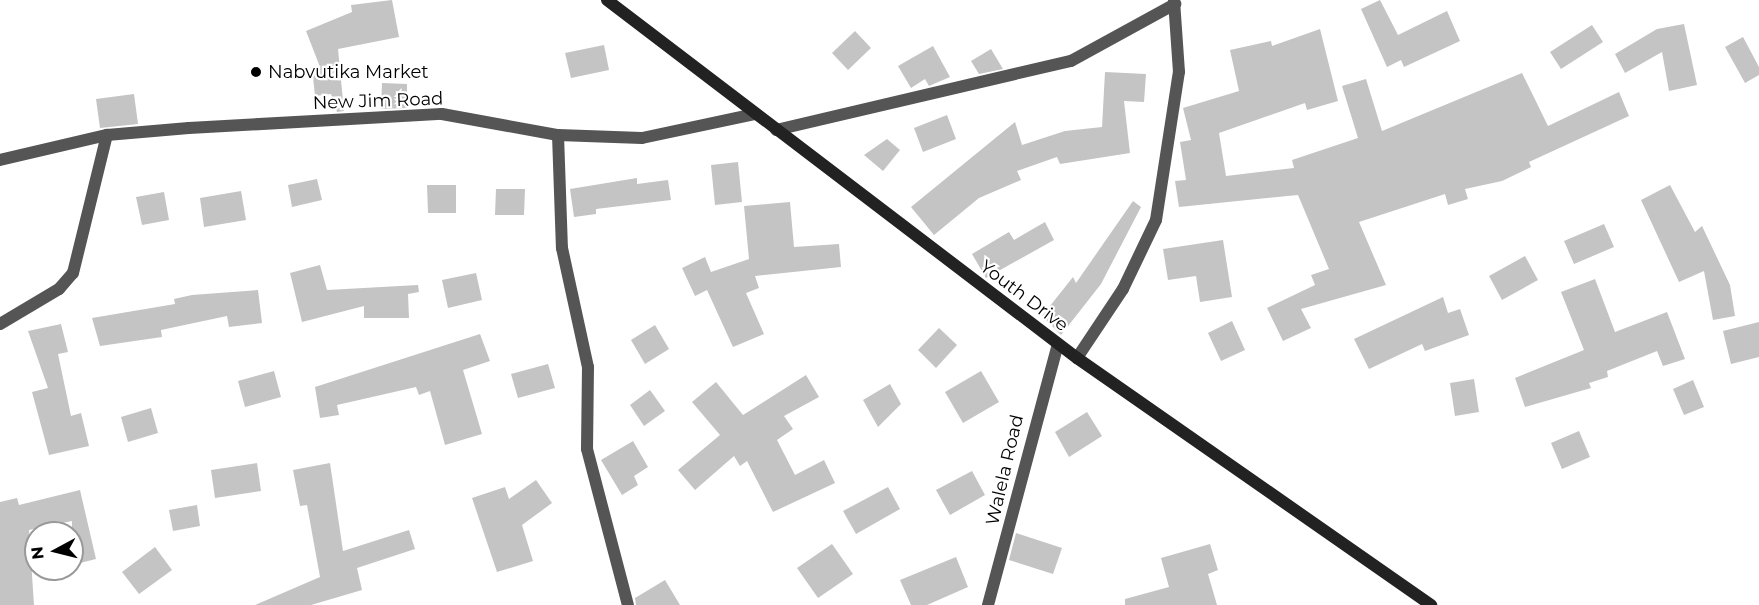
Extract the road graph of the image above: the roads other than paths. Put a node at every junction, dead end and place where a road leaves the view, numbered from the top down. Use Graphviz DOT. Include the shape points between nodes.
graph roads {
  1 [pos="607,0"];
  2 [pos="1174,2"];
  3 [pos="755,114"];
  4 [pos="776,130"];
  5 [pos="107,135"];
  6 [pos="558,135"];
  7 [pos="0,160"];
  8 [pos="0,324"];
  9 [pos="1058,344"];
  10 [pos="1077,358"];
  11 [pos="628,605"];
  12 [pos="988,605"];
  13 [pos="1431,605"];
  1 -- 3 [label="street, Youth Drive"];
  2 -- 4 [label="street" via="1071,61"];
  2 -- 10 [label="street" via="1179,72 1156,220 1123,290"];
  3 -- 4 [label="street, Youth Drive"];
  3 -- 6 [label="street, New Jim Road" via="642,138"];
  4 -- 9 [label="street, Youth Drive"];
  5 -- 6 [label="street, New Jim Road" via="442,114"];
  5 -- 7 [label="street, New Jim Road"];
  5 -- 8 [label="street" via="73,273 59,289"];
  6 -- 11 [label="street" via="562,248 588,367 587,448"];
  9 -- 10 [label="street, Youth Drive"];
  9 -- 12 [label="street, Walela Road"];
  10 -- 13 [label="street, Youth Drive"];
}
